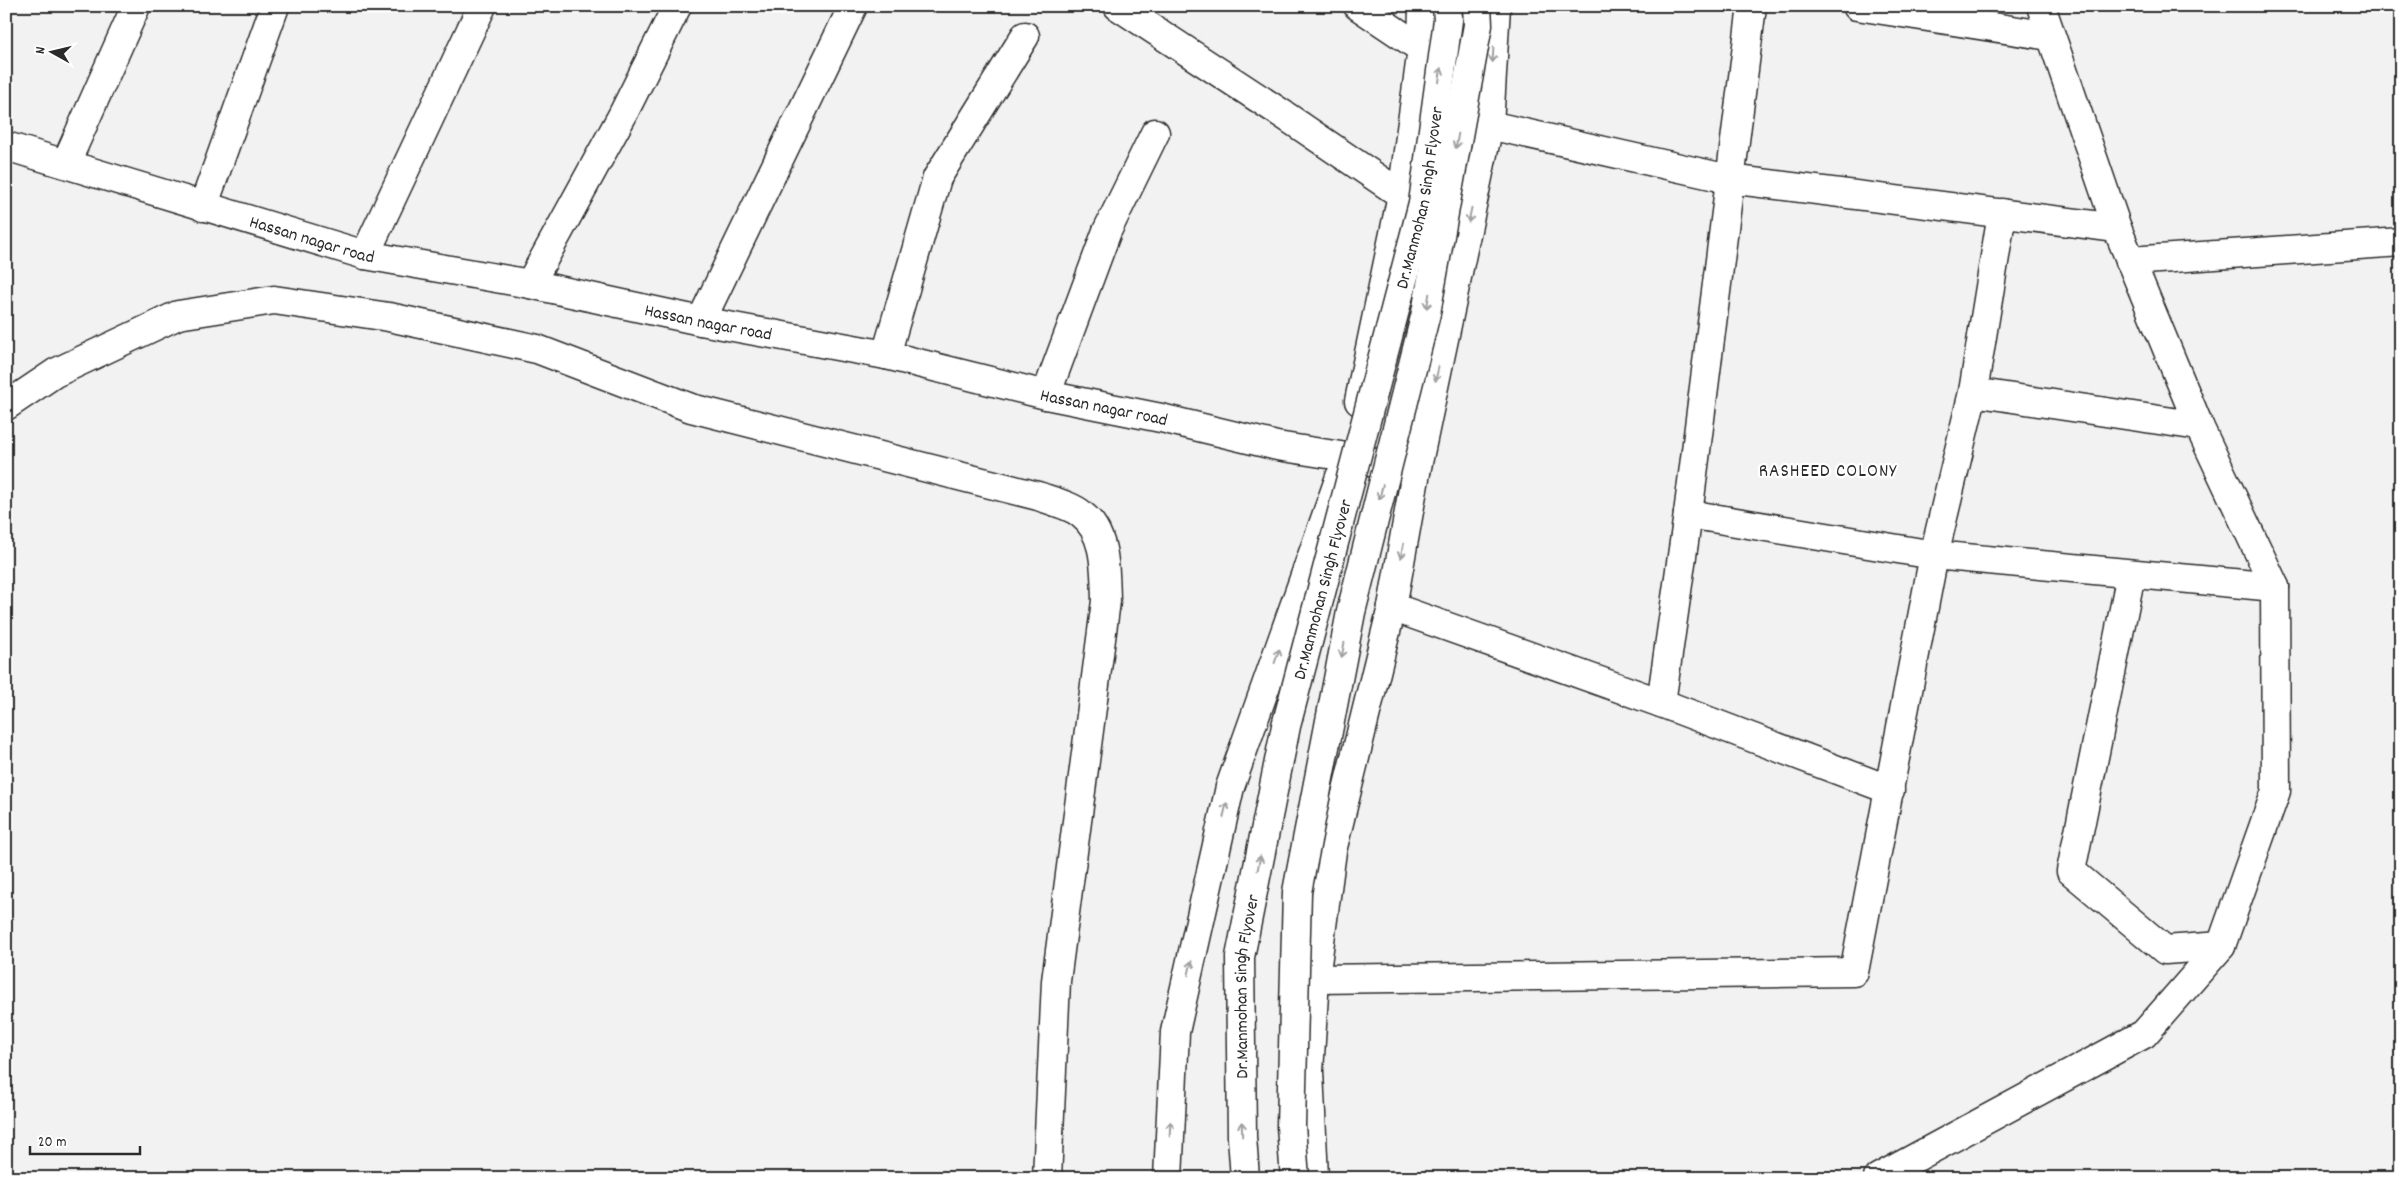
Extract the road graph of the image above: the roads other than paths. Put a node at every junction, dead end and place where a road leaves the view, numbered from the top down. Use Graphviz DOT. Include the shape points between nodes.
graph roads {
  1 [pos="136,6"];
  2 [pos="275,6"];
  3 [pos="482,6"];
  4 [pos="677,6"];
  5 [pos="853,6"];
  6 [pos="1118,6"];
  7 [pos="1358,6"];
  8 [pos="1422,6"];
  9 [pos="1447,6"];
  10 [pos="1478,6"];
  11 [pos="1496,6"];
  12 [pos="1752,6"];
  13 [pos="1857,6"];
  14 [pos="2041,6"];
  15 [pos="1025,36"];
  16 [pos="2050,36"];
  17 [pos="1422,49"];
  18 [pos="1489,125"];
  19 [pos="1155,133"];
  20 [pos="6,146"];
  21 [pos="66,164"];
  22 [pos="1729,178"];
  23 [pos="1402,195"];
  24 [pos="203,207"];
  25 [pos="2002,213"];
  26 [pos="2117,228"];
  27 [pos="2401,242"];
  28 [pos="365,255"];
  29 [pos="2130,261"];
  30 [pos="530,284"];
  31 [pos="701,321"];
  32 [pos="886,355"];
  33 [pos="1973,392"];
  34 [pos="1046,395"];
  35 [pos="6,406"];
  36 [pos="2199,426"];
  37 [pos="1347,458"];
  38 [pos="1416,472"];
  39 [pos="1688,514"];
  40 [pos="1934,555"];
  41 [pos="2131,574"];
  42 [pos="2275,587"];
  43 [pos="1392,607"];
  44 [pos="1661,703"];
  45 [pos="1890,790"];
  46 [pos="2221,946"];
  47 [pos="1316,979"];
  48 [pos="1047,1178"];
  49 [pos="1168,1178"];
  50 [pos="1245,1178"];
  51 [pos="1295,1178"];
  52 [pos="1314,1178"];
  53 [pos="1878,1178"];
  1 -- 21 [label="main road"];
  2 -- 24 [label="main road"];
  3 -- 28 [label="main road"];
  4 -- 30 [label="main road" via="622,116"];
  5 -- 31 [label="main road"];
  6 -- 23 [label="main road"];
  7 -- 17 [label="main road"];
  8 -- 17 [label="main road"];
  50 -- 9 [label="main road, Dr.Manmohan Singh Flyover, one-way, bridge" via="1240,957 1286,726 1423,202 1448,20"];
  10 -- 51 [label="main road, Dr.Manmohan Singh Flyover, one-way, bridge" via="1478,24 1426,313 1350,612 1297,892 1291,1126"];
  11 -- 18 [label="main road, one-way"];
  12 -- 22 [label="main road"];
  13 -- 16 [label="main road"];
  14 -- 16 [label="main road"];
  15 -- 32 [label="main road" via="937,178"];
  16 -- 26 [label="main road"];
  17 -- 23 [label="main road"];
  18 -- 22 [label="main road"];
  18 -- 38 [label="main road, one-way"];
  19 -- 34 [label="main road" via="1107,231"];
  20 -- 21 [label="main road, Hassan nagar road"];
  21 -- 24 [label="main road, Hassan nagar road"];
  22 -- 25 [label="main road"];
  22 -- 39 [label="main road"];
  23 -- 37 [label="main road"];
  24 -- 28 [label="main road, Hassan nagar road"];
  25 -- 26 [label="main road"];
  25 -- 33 [label="main road"];
  26 -- 29 [label="main road"];
  27 -- 29 [label="main road"];
  28 -- 30 [label="main road, Hassan nagar road"];
  29 -- 36 [label="main road"];
  30 -- 31 [label="main road, Hassan nagar road"];
  31 -- 32 [label="main road, Hassan nagar road"];
  32 -- 34 [label="main road, Hassan nagar road"];
  33 -- 36 [label="main road"];
  33 -- 40 [label="main road"];
  34 -- 37 [label="main road, Hassan nagar road" via="1277,446"];
  35 -- 48 [label="main road" via="55,374 178,315 274,300 389,317 537,349 691,408 1038,496 1081,514 1097,535 1105,563 1106,601 1056,981"];
  36 -- 42 [label="main road"];
  37 -- 38 [label="main road, Hassan nagar road"];
  49 -- 37 [label="main road, one-way" via="1175,1032 1230,787"];
  38 -- 43 [label="main road, one-way"];
  39 -- 40 [label="main road"];
  39 -- 44 [label="main road"];
  40 -- 41 [label="main road"];
  40 -- 45 [label="main road"];
  41 -- 42 [label="main road"];
  41 -- 46 [label="main road" via="2071,871 2165,950"];
  42 -- 46 [label="main road" via="2276,791"];
  43 -- 44 [label="main road"];
  43 -- 47 [label="main road" via="1332,851"];
  44 -- 45 [label="main road"];
  45 -- 47 [label="main road" via="1854,972"];
  46 -- 53 [label="main road" via="2144,1034"];
  47 -- 52 [label="main road" via="1309,1071"];
}
